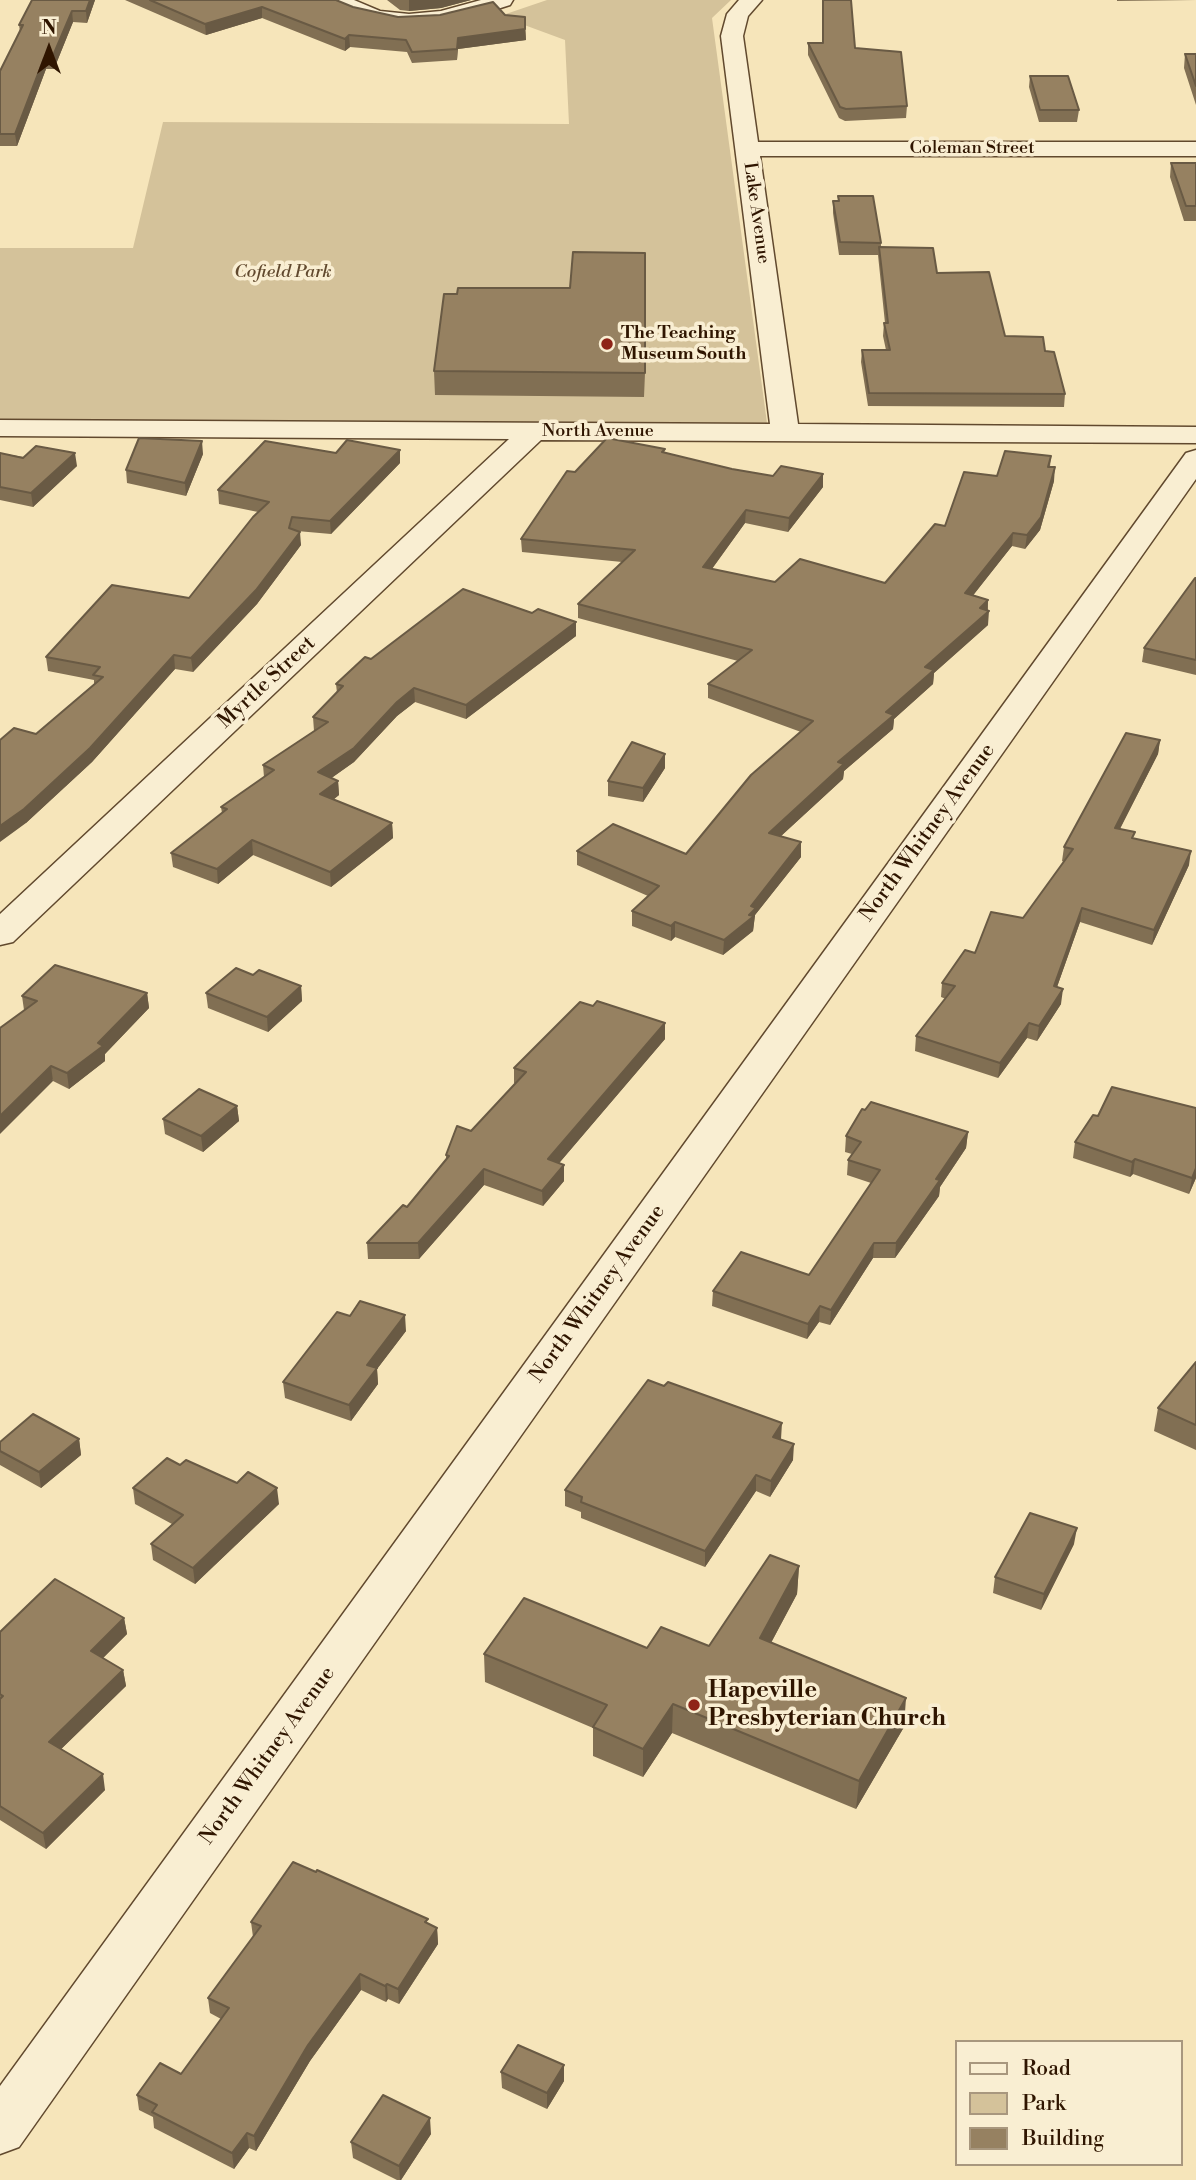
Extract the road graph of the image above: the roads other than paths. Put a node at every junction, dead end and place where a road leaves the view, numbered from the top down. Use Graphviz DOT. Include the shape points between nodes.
graph roads {
  1 [pos="337,0"];
  2 [pos="502,0"];
  3 [pos="751,0"];
  4 [pos="747,149"];
  5 [pos="1196,149"];
  6 [pos="0,429"];
  7 [pos="534,431"];
  8 [pos="785,432"];
  9 [pos="1196,435"];
  10 [pos="1196,459"];
  11 [pos="0,934"];
  12 [pos="0,2130"];
  1 -- 2 [label="street" via="374,16 404,20 453,16"];
  3 -- 4 [label="street, Lake Avenue" via="738,14 732,36"];
  4 -- 5 [label="street, Coleman Street"];
  4 -- 8 [label="street, Lake Avenue"];
  6 -- 7 [label="street, North Avenue"];
  7 -- 8 [label="street, North Avenue"];
  7 -- 11 [label="street, Myrtle Street"];
  8 -- 9 [label="street, North Avenue"];
  10 -- 12 [label="street, North Whitney Avenue"];
}
